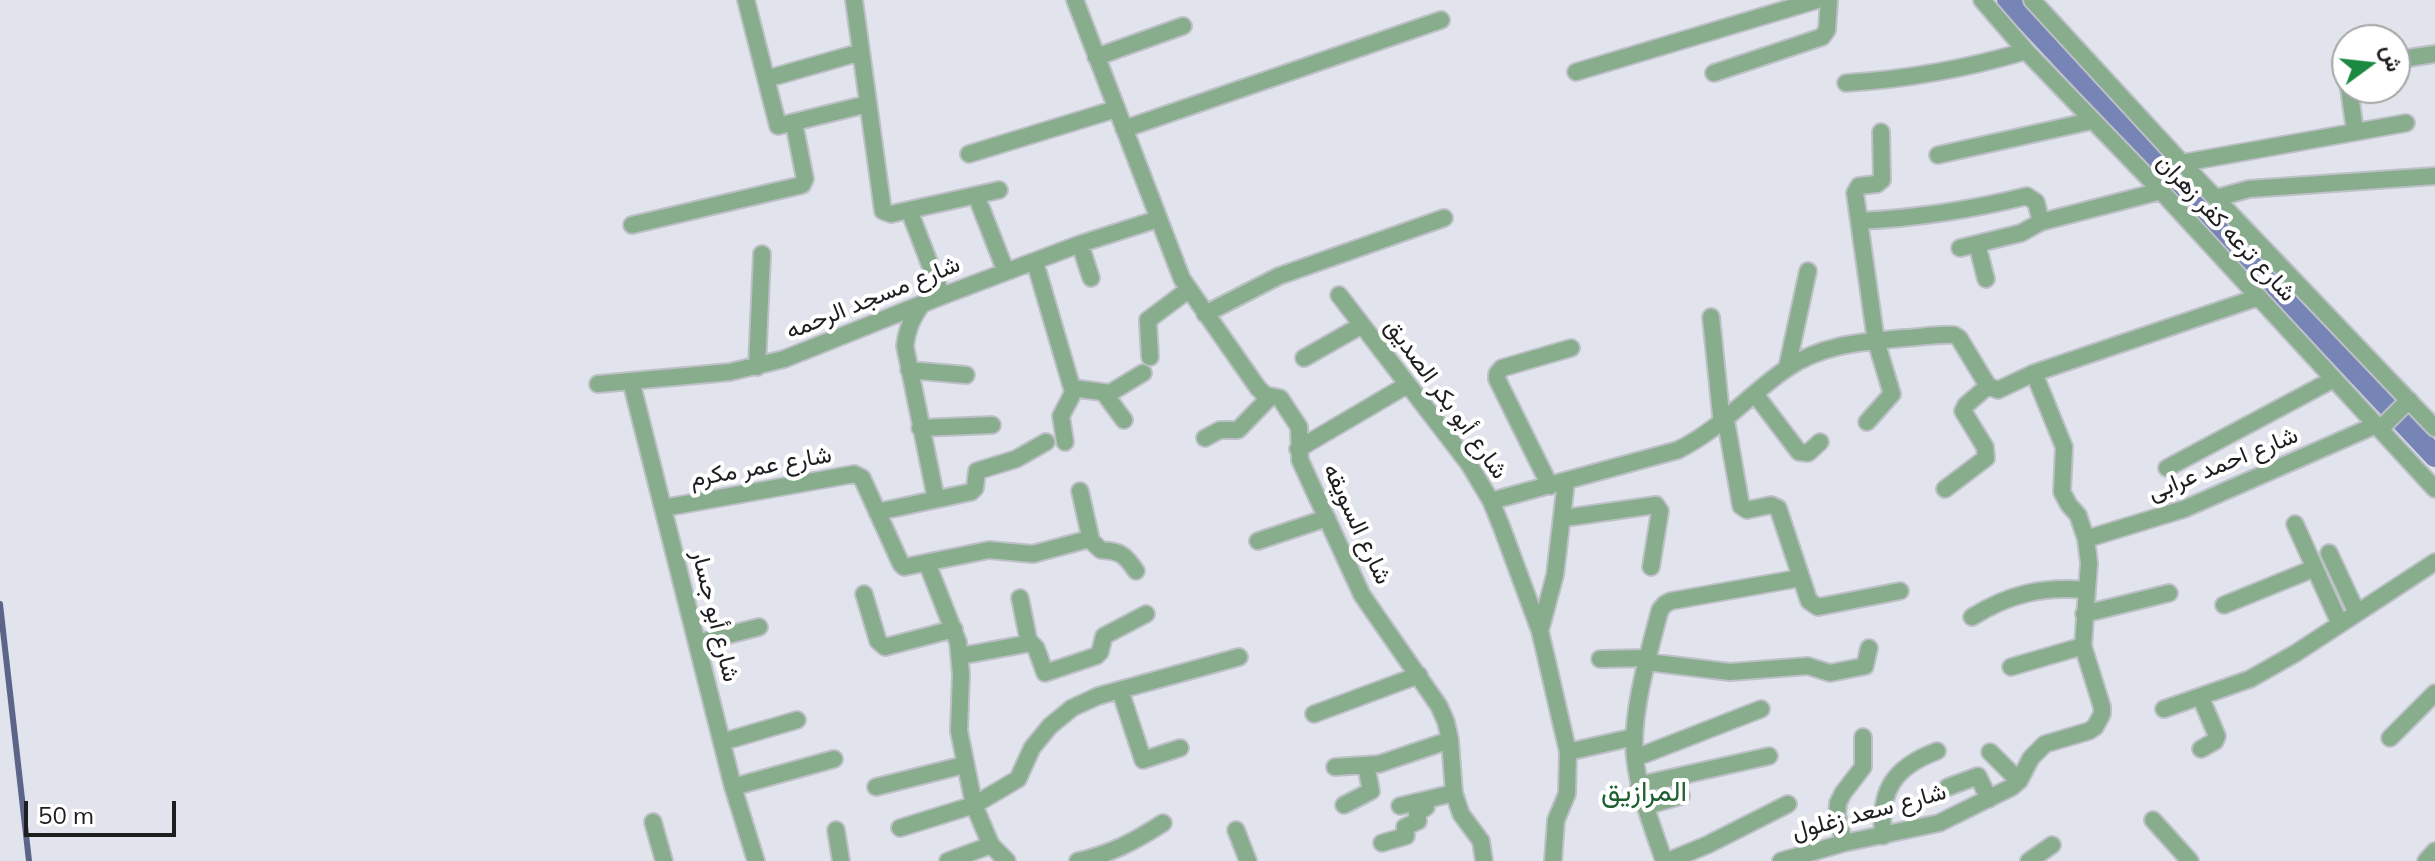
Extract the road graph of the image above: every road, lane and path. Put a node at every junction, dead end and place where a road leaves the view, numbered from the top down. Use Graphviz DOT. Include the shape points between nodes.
graph roads {
  1 [pos="746,0"];
  2 [pos="854,0"];
  3 [pos="1075,0"];
  4 [pos="1817,0"];
  5 [pos="1829,0"];
  6 [pos="1982,0"];
  7 [pos="2032,0"];
  8 [pos="1441,20"];
  9 [pos="1183,26"];
  10 [pos="2026,51"];
  11 [pos="861,52"];
  12 [pos="2435,54"];
  13 [pos="1096,57"];
  14 [pos="2411,58"];
  15 [pos="1576,72"];
  16 [pos="1714,73"];
  17 [pos="766,79"];
  18 [pos="1846,83"];
  19 [pos="868,104"];
  20 [pos="2351,104"];
  21 [pos="1116,109"];
  22 [pos="2091,121"];
  23 [pos="794,123"];
  24 [pos="2406,123"];
  25 [pos="1124,129"];
  26 [pos="2355,131"];
  27 [pos="1881,132"];
  28 [pos="969,154"];
  29 [pos="1938,155"];
  30 [pos="2182,163"];
  31 [pos="2435,176"];
  32 [pos="999,190"];
  33 [pos="2161,191"];
  34 [pos="976,195"];
  35 [pos="2216,198"];
  36 [pos="909,210"];
  37 [pos="1444,218"];
  38 [pos="1158,219"];
  39 [pos="1859,221"];
  40 [pos="2041,222"];
  41 [pos="632,225"];
  42 [pos="1080,244"];
  43 [pos="1977,244"];
  44 [pos="1960,248"];
  45 [pos="762,254"];
  46 [pos="1035,262"];
  47 [pos="1808,271"];
  48 [pos="1006,272"];
  49 [pos="1091,278"];
  50 [pos="1986,279"];
  51 [pos="1188,290"];
  52 [pos="1339,295"];
  53 [pos="942,296"];
  54 [pos="2259,297"];
  55 [pos="922,304"];
  56 [pos="1205,314"];
  57 [pos="1711,317"];
  58 [pos="1362,325"];
  59 [pos="1876,341"];
  60 [pos="1571,348"];
  61 [pos="1304,358"];
  62 [pos="757,367"];
  63 [pos="1787,368"];
  64 [pos="909,370"];
  65 [pos="2034,373"];
  66 [pos="966,375"];
  67 [pos="2334,379"];
  68 [pos="631,381"];
  69 [pos="598,384"];
  70 [pos="1407,385"];
  71 [pos="1988,386"];
  72 [pos="1072,388"];
  73 [pos="1104,393"];
  74 [pos="1755,394"];
  75 [pos="1270,397"];
  76 [pos="2409,400"];
  77 [pos="1124,420"];
  78 [pos="1724,422"];
  79 [pos="1867,422"];
  80 [pos="992,425"];
  81 [pos="2378,427"];
  82 [pos="920,428"];
  83 [pos="2435,428"];
  84 [pos="1205,438"];
  85 [pos="1046,442"];
  86 [pos="1065,442"];
  87 [pos="1820,442"];
  88 [pos="1298,449"];
  89 [pos="2167,468"];
  90 [pos="1558,484"];
  91 [pos="1945,489"];
  92 [pos="2435,489"];
  93 [pos="1080,491"];
  94 [pos="936,499"];
  95 [pos="1491,501"];
  96 [pos="663,508"];
  97 [pos="877,512"];
  98 [pos="1327,518"];
  99 [pos="1564,518"];
  100 [pos="2295,524"];
  101 [pos="2086,539"];
  102 [pos="1091,540"];
  103 [pos="1258,541"];
  104 [pos="2329,553"];
  105 [pos="2435,562"];
  106 [pos="927,563"];
  107 [pos="1651,567"];
  108 [pos="2315,568"];
  109 [pos="1136,571"];
  110 [pos="1800,578"];
  111 [pos="2086,590"];
  112 [pos="1900,591"];
  113 [pos="2169,593"];
  114 [pos="864,594"];
  115 [pos="1020,598"];
  116 [pos="2224,605"];
  117 [pos="2357,613"];
  118 [pos="1146,614"];
  119 [pos="2084,614"];
  120 [pos="1972,617"];
  121 [pos="2340,624"];
  122 [pos="759,627"];
  123 [pos="954,629"];
  124 [pos="1540,631"];
  125 [pos="697,643"];
  126 [pos="1029,643"];
  127 [pos="2083,646"];
  128 [pos="1869,648"];
  129 [pos="960,656"];
  130 [pos="1239,657"];
  131 [pos="1600,659"];
  132 [pos="1647,660"];
  133 [pos="2011,667"];
  134 [pos="1419,675"];
  135 [pos="1120,690"];
  136 [pos="2435,693"];
  137 [pos="2201,698"];
  138 [pos="1761,709"];
  139 [pos="2164,709"];
  140 [pos="1314,714"];
  141 [pos="797,720"];
  142 [pos="1634,737"];
  143 [pos="1863,737"];
  144 [pos="2390,738"];
  145 [pos="1450,740"];
  146 [pos="722,742"];
  147 [pos="1180,748"];
  148 [pos="2201,749"];
  149 [pos="1937,751"];
  150 [pos="1568,752"];
  151 [pos="1990,752"];
  152 [pos="1769,756"];
  153 [pos="1635,758"];
  154 [pos="834,759"];
  155 [pos="964,765"];
  156 [pos="1366,765"];
  157 [pos="1335,767"];
  158 [pos="2019,781"];
  159 [pos="1639,785"];
  160 [pos="733,787"];
  161 [pos="876,787"];
  162 [pos="1948,787"];
  163 [pos="1454,793"];
  164 [pos="1681,796"];
  165 [pos="1989,799"];
  166 [pos="1425,800"];
  167 [pos="1788,804"];
  168 [pos="974,805"];
  169 [pos="1344,805"];
  170 [pos="1400,806"];
  171 [pos="1646,806"];
  172 [pos="2153,820"];
  173 [pos="653,822"];
  174 [pos="1163,823"];
  175 [pos="900,828"];
  176 [pos="836,830"];
  177 [pos="1236,830"];
  178 [pos="1883,836"];
  179 [pos="1382,843"];
  180 [pos="1844,843"];
  181 [pos="991,845"];
  182 [pos="2052,845"];
  183 [pos="2435,851"];
  184 [pos="664,861"];
  185 [pos="756,861"];
  186 [pos="841,861"];
  187 [pos="948,861"];
  188 [pos="1007,861"];
  189 [pos="1078,861"];
  190 [pos="1248,861"];
  191 [pos="1484,861"];
  192 [pos="1553,861"];
  193 [pos="1666,861"];
  194 [pos="1781,861"];
  195 [pos="2029,861"];
  196 [pos="2190,861"];
  197 [pos="2426,861"];
  1 -- 17 [label="street"];
  2 -- 11 [label="street"];
  3 -- 13 [label="street, شارع السويقه"];
  4 -- 15 [label="street"];
  5 -- 16 [label="street" via="1822,37"];
  6 -- 10 [label="street, شارع ترعه كفر زهران"];
  7 -- 30 [label="street, شارع ترعه كفر زهران"];
  8 -- 25 [label="street"];
  9 -- 13 [label="street"];
  10 -- 18 [label="street" via="1952,71"];
  10 -- 22 [label="street, شارع ترعه كفر زهران"];
  11 -- 17 [label="street"];
  11 -- 19 [label="street"];
  12 -- 14 [label="street"];
  13 -- 21 [label="street, شارع السويقه"];
  17 -- 23 [label="street" via="778,126"];
  19 -- 23 [label="street"];
  19 -- 36 [label="street" via="882,208 891,214"];
  20 -- 26 [label="street"];
  21 -- 25 [label="street, شارع السويقه"];
  21 -- 28 [label="street"];
  22 -- 29 [label="street"];
  22 -- 33 [label="street, شارع ترعه كفر زهران"];
  23 -- 41 [label="street" via="802,185"];
  24 -- 26 [label="street"];
  25 -- 38 [label="street, شارع السويقه"];
  26 -- 30 [label="street"];
  27 -- 39 [label="street" via="1883,178 1856,189"];
  30 -- 35 [label="street, شارع ترعه كفر زهران"];
  31 -- 35 [label="street" via="2249,189"];
  32 -- 34 [label="street"];
  33 -- 40 [label="street"];
  33 -- 54 [label="street, شارع ترعه كفر زهران"];
  34 -- 36 [label="street"];
  34 -- 48 [label="street"];
  35 -- 76 [label="street, شارع ترعه كفر زهران"];
  36 -- 53 [label="street"];
  37 -- 56 [label="street" via="1279,276"];
  38 -- 42 [label="street, شارع مسجد الرحمه"];
  38 -- 51 [label="street, شارع السويقه"];
  39 -- 40 [label="street" via="1959,212 2027,196 2036,202"];
  39 -- 59 [label="street"];
  40 -- 43 [label="street"];
  42 -- 46 [label="street, شارع مسجد الرحمه"];
  42 -- 49 [label="street"];
  43 -- 44 [label="street"];
  43 -- 50 [label="street"];
  45 -- 62 [label="street"];
  46 -- 48 [label="street, شارع مسجد الرحمه"];
  46 -- 72 [label="street"];
  47 -- 63 [label="street"];
  48 -- 53 [label="street, شارع مسجد الرحمه"];
  51 -- 56 [label="street, شارع السويقه"];
  51 -- 73 [label="street" via="1148,320 1147,365 1115,391"];
  52 -- 58 [label="street, شارع أبو بكر الصديق"];
  53 -- 55 [label="street, شارع مسجد الرحمه"];
  54 -- 65 [label="street"];
  54 -- 67 [label="street, شارع ترعه كفر زهران"];
  55 -- 62 [label="street, شارع مسجد الرحمه"];
  55 -- 64 [label="street" via="907,331"];
  56 -- 75 [label="street, شارع السويقه"];
  57 -- 78 [label="street"];
  58 -- 61 [label="street"];
  58 -- 70 [label="street, شارع أبو بكر الصديق"];
  59 -- 63 [label="street" via="1829,348"];
  59 -- 71 [label="street" via="1954,335"];
  59 -- 79 [label="street" via="1892,394"];
  60 -- 90 [label="street" via="1502,368 1497,374"];
  62 -- 68 [label="street, شارع مسجد الرحمه"];
  63 -- 74 [label="street"];
  64 -- 66 [label="street"];
  64 -- 82 [label="street"];
  65 -- 71 [label="street" via="2001,389"];
  65 -- 101 [label="street, شارع سعد زغلول" via="2064,447 2062,492"];
  67 -- 81 [label="street, شارع ترعه كفر زهران"];
  67 -- 89 [label="street"];
  68 -- 69 [label="street, شارع مسجد الرحمه"];
  68 -- 96 [label="street, شارع أبو جسار"];
  70 -- 88 [label="street"];
  70 -- 95 [label="street, شارع أبو بكر الصديق"];
  71 -- 91 [label="street" via="1963,411 1986,458"];
  72 -- 73 [label="street"];
  72 -- 86 [label="street" via="1061,416"];
  73 -- 77 [label="street"];
  74 -- 78 [label="street"];
  74 -- 87 [label="street" via="1799,452 1808,453"];
  75 -- 84 [label="street" via="1238,430 1220,430"];
  75 -- 88 [label="street, شارع السويقه" via="1283,402 1299,427"];
  76 -- 81 [label="street"];
  76 -- 83 [label="street, شارع ترعه كفر زهران"];
  78 -- 90 [label="street" via="1678,450"];
  78 -- 110 [label="street" via="1741,506 1778,508"];
  80 -- 82 [label="street"];
  81 -- 92 [label="street, شارع ترعه كفر زهران"];
  81 -- 101 [label="street, شارع احمد عرابى" via="2184,509"];
  82 -- 94 [label="street"];
  85 -- 94 [label="street" via="977,471 971,492"];
  88 -- 98 [label="street, شارع السويقه"];
  90 -- 95 [label="street"];
  90 -- 99 [label="street"];
  93 -- 102 [label="street"];
  94 -- 97 [label="street"];
  95 -- 124 [label="street, شارع أبو بكر الصديق"];
  96 -- 97 [label="street, شارع عمر مكرم" via="854,474 864,481"];
  96 -- 125 [label="street, شارع أبو جسار"];
  97 -- 106 [label="street" via="902,566"];
  98 -- 103 [label="street"];
  98 -- 134 [label="street, شارع السويقه" via="1362,595"];
  99 -- 107 [label="street" via="1656,505 1660,511"];
  99 -- 124 [label="street"];
  100 -- 108 [label="street"];
  101 -- 111 [label="street, شارع سعد زغلول"];
  102 -- 106 [label="street" via="1033,554 989,550"];
  102 -- 109 [label="street" via="1101,550 1123,553"];
  104 -- 117 [label="street"];
  105 -- 117 [label="street"];
  106 -- 123 [label="street"];
  108 -- 116 [label="street"];
  108 -- 121 [label="street"];
  110 -- 112 [label="street" via="1809,601 1818,607"];
  110 -- 132 [label="street" via="1665,604"];
  111 -- 119 [label="street, شارع سعد زغلول"];
  111 -- 120 [label="street" via="2015,595"];
  113 -- 119 [label="street"];
  114 -- 123 [label="street" via="878,641 885,647"];
  115 -- 126 [label="street"];
  117 -- 121 [label="street"];
  118 -- 126 [label="street" via="1104,636 1096,656 1045,673"];
  119 -- 127 [label="street, شارع سعد زغلول"];
  121 -- 137 [label="street" via="2250,679"];
  122 -- 125 [label="street"];
  123 -- 129 [label="street"];
  124 -- 150 [label="street, شارع أبو بكر الصديق"];
  125 -- 146 [label="street, شارع أبو جسار"];
  126 -- 129 [label="street"];
  127 -- 133 [label="street"];
  127 -- 158 [label="street, شارع سعد زغلول" via="2102,707 2099,721 2089,731 2045,744"];
  128 -- 132 [label="street" via="1865,666 1830,673 1808,666 1730,672"];
  129 -- 155 [label="street"];
  130 -- 135 [label="street"];
  131 -- 132 [label="street"];
  132 -- 142 [label="street"];
  134 -- 140 [label="street"];
  134 -- 145 [label="street, شارع السويقه" via="1439,706"];
  135 -- 147 [label="street" via="1143,760"];
  135 -- 168 [label="street" via="1072,708 1032,748 1018,779"];
  136 -- 144 [label="street"];
  137 -- 139 [label="street"];
  137 -- 148 [label="street" via="2217,736"];
  138 -- 153 [label="street"];
  141 -- 146 [label="street"];
  142 -- 150 [label="street"];
  142 -- 153 [label="street"];
  143 -- 180 [label="street" via="1863,767 1838,803"];
  145 -- 156 [label="street"];
  145 -- 163 [label="street, شارع السويقه"];
  146 -- 160 [label="street, شارع أبو جسار"];
  149 -- 178 [label="street" via="1916,759 1892,782 1881,814"];
  150 -- 192 [label="street, شارع أبو بكر الصديق" via="1567,794 1556,820"];
  151 -- 158 [label="street"];
  152 -- 159 [label="street"];
  153 -- 159 [label="street"];
  154 -- 160 [label="street"];
  155 -- 161 [label="street"];
  155 -- 168 [label="street"];
  156 -- 157 [label="street"];
  156 -- 169 [label="street" via="1371,791"];
  158 -- 165 [label="street, شارع سعد زغلول"];
  159 -- 171 [label="street"];
  160 -- 185 [label="street, شارع أبو جسار"];
  162 -- 165 [label="street" via="1978,776"];
  163 -- 166 [label="street"];
  163 -- 191 [label="street, شارع السويقه" via="1461,814 1481,841"];
  164 -- 171 [label="street"];
  165 -- 178 [label="street, شارع سعد زغلول" via="1939,823"];
  166 -- 170 [label="street"];
  166 -- 179 [label="street" via="1418,821 1405,827 1406,836"];
  167 -- 193 [label="street"];
  168 -- 175 [label="street"];
  168 -- 181 [label="street"];
  171 -- 193 [label="street"];
  172 -- 196 [label="street"];
  173 -- 184 [label="street"];
  174 -- 189 [label="street" via="1126,847"];
  176 -- 186 [label="street"];
  177 -- 190 [label="street"];
  178 -- 180 [label="street, شارع سعد زغلول"];
  180 -- 194 [label="street, شارع سعد زغلول"];
  181 -- 187 [label="street"];
  181 -- 188 [label="street"];
  182 -- 195 [label="street"];
  183 -- 197 [label="street"];
}
